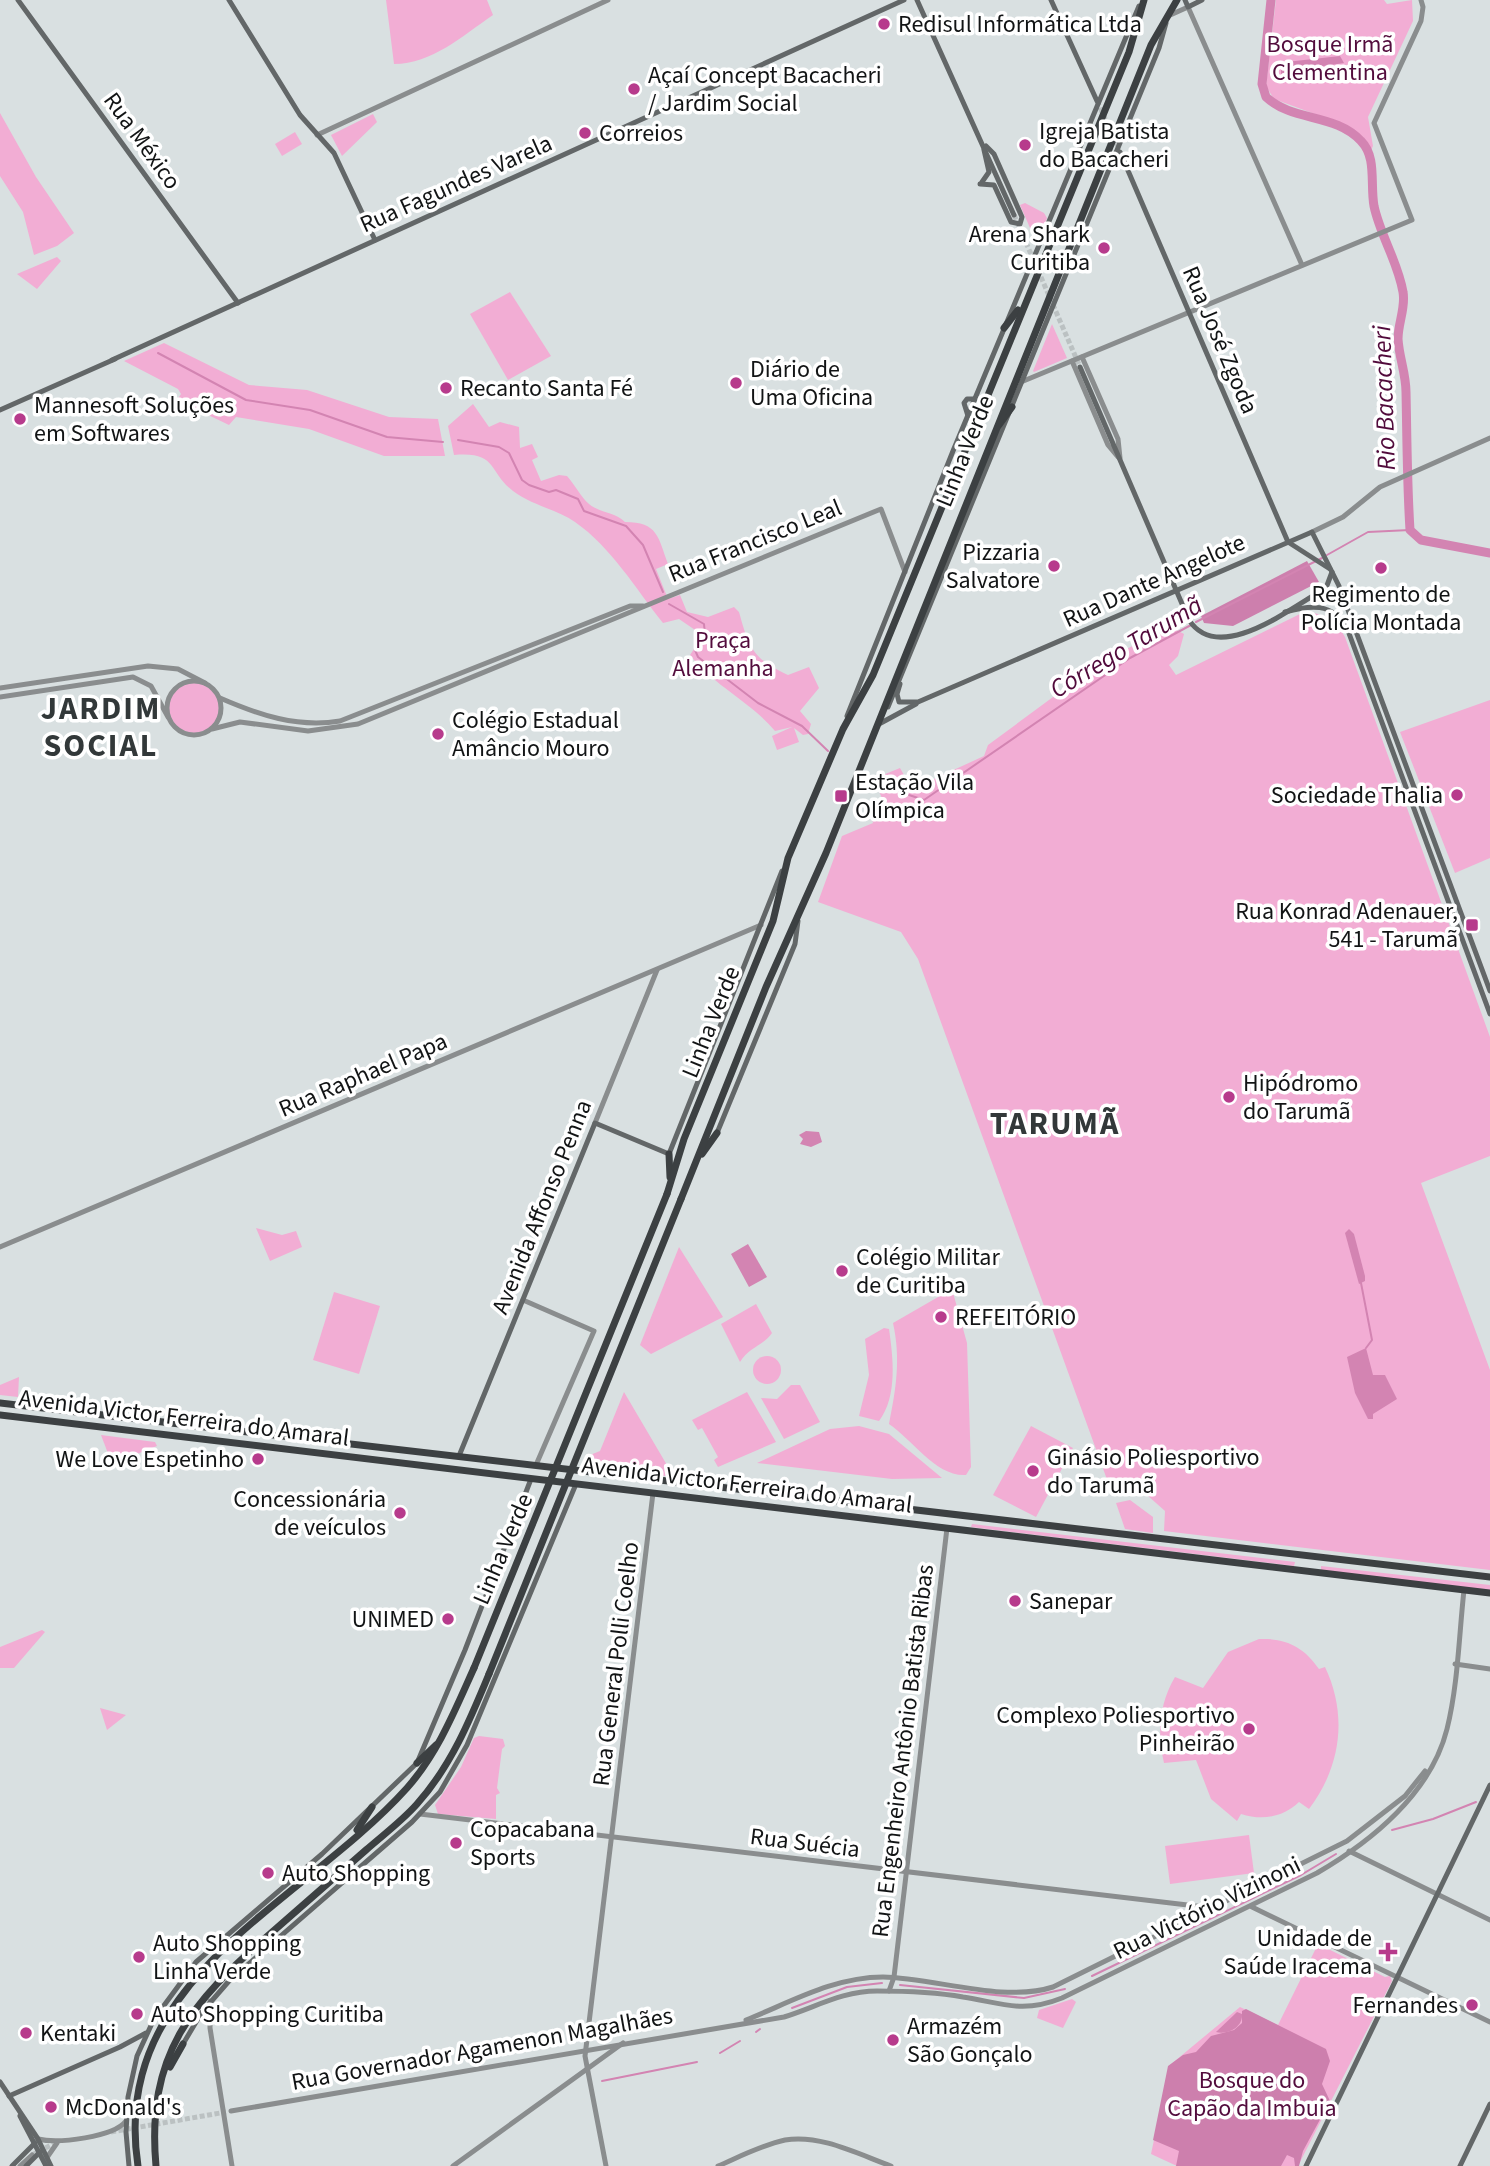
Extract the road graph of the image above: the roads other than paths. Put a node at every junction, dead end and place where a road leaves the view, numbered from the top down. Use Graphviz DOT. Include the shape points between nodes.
graph roads {
  1 [pos="18,0"];
  2 [pos="229,0"];
  3 [pos="608,0"];
  4 [pos="904,0"];
  5 [pos="917,0"];
  6 [pos="1051,0"];
  7 [pos="1142,0"];
  8 [pos="1177,0"];
  9 [pos="1185,0"];
  10 [pos="1202,0"];
  11 [pos="1421,0"];
  12 [pos="1188,7"];
  13 [pos="1168,16"];
  14 [pos="1097,101"];
  15 [pos="317,135"];
  16 [pos="983,144"];
  17 [pos="1120,152"];
  18 [pos="1014,215"];
  19 [pos="375,240"];
  20 [pos="1302,265"];
  21 [pos="238,303"];
  22 [pos="1023,304"];
  23 [pos="1189,312"];
  24 [pos="1004,328"];
  25 [pos="1082,357"];
  26 [pos="1072,361"];
  27 [pos="1080,367"];
  28 [pos="1021,382"];
  29 [pos="1012,407"];
  30 [pos="0,410"];
  31 [pos="990,437"];
  32 [pos="1490,438"];
  33 [pos="1120,459"];
  34 [pos="1312,532"];
  35 [pos="1288,542"];
  36 [pos="898,551"];
  37 [pos="911,557"];
  38 [pos="1325,563"];
  39 [pos="1332,571"];
  40 [pos="905,572"];
  41 [pos="1175,589"];
  42 [pos="643,606"];
  43 [pos="1285,612"];
  44 [pos="205,683"];
  45 [pos="900,684"];
  46 [pos="23,685"];
  47 [pos="0,688"];
  48 [pos="26,693"];
  49 [pos="0,697"];
  50 [pos="220,698"];
  51 [pos="918,702"];
  52 [pos="168,717"];
  53 [pos="879,723"];
  54 [pos="212,729"];
  55 [pos="843,729"];
  56 [pos="871,739"];
  57 [pos="788,858"];
  58 [pos="798,921"];
  59 [pos="761,925"];
  60 [pos="740,935"];
  61 [pos="753,945"];
  62 [pos="657,970"];
  63 [pos="1490,991"];
  64 [pos="1490,1014"];
  65 [pos="595,1123"];
  66 [pos="717,1133"];
  67 [pos="668,1154"];
  68 [pos="695,1163"];
  69 [pos="670,1182"];
  70 [pos="0,1247"];
  71 [pos="523,1300"];
  72 [pos="0,1403"];
  73 [pos="0,1415"];
  74 [pos="459,1457"];
  75 [pos="536,1465"];
  76 [pos="531,1479"];
  77 [pos="576,1484"];
  78 [pos="653,1493"];
  79 [pos="900,1508"];
  80 [pos="922,1511"];
  81 [pos="898,1522"];
  82 [pos="919,1525"];
  83 [pos="947,1528"];
  84 [pos="1298,1555"];
  85 [pos="1317,1557"];
  86 [pos="1296,1570"];
  87 [pos="1316,1572"];
  88 [pos="1490,1577"];
  89 [pos="1464,1590"];
  90 [pos="1490,1593"];
  91 [pos="1455,1664"];
  92 [pos="1490,1669"];
  93 [pos="441,1740"];
  94 [pos="1433,1759"];
  95 [pos="416,1763"];
  96 [pos="1490,1785"];
  97 [pos="372,1807"];
  98 [pos="420,1814"];
  99 [pos="613,1838"];
  100 [pos="351,1839"];
  101 [pos="1349,1851"];
  102 [pos="906,1874"];
  103 [pos="1438,1895"];
  104 [pos="1266,1899"];
  105 [pos="1185,1906"];
  106 [pos="1252,1906"];
  107 [pos="1213,1908"];
  108 [pos="1275,1917"];
  109 [pos="1192,1918"];
  110 [pos="1490,1920"];
  111 [pos="1399,1977"];
  112 [pos="894,1978"];
  113 [pos="1072,1978"];
  114 [pos="889,1991"];
  115 [pos="1078,1991"];
  116 [pos="210,2001"];
  117 [pos="740,2022"];
  118 [pos="1490,2022"];
  119 [pos="195,2023"];
  120 [pos="210,2028"];
  121 [pos="147,2032"];
  122 [pos="625,2042"];
  123 [pos="183,2044"];
  124 [pos="589,2048"];
  125 [pos="589,2067"];
  126 [pos="162,2080"];
  127 [pos="0,2082"];
  128 [pos="9,2096"];
  129 [pos="1490,2104"];
  130 [pos="230,2111"];
  131 [pos="126,2121"];
  132 [pos="115,2131"];
  133 [pos="126,2138"];
  134 [pos="37,2141"];
  135 [pos="60,2141"];
  136 [pos="40,2152"];
  137 [pos="32,2155"];
  138 [pos="48,2156"];
  139 [pos="12,2166"];
  140 [pos="20,2166"];
  141 [pos="26,2166"];
  142 [pos="49,2166"];
  143 [pos="129,2166"];
  144 [pos="138,2166"];
  145 [pos="156,2166"];
  146 [pos="232,2166"];
  147 [pos="453,2166"];
  148 [pos="606,2166"];
  149 [pos="718,2166"];
  150 [pos="891,2166"];
  151 [pos="1306,2166"];
  152 [pos="1460,2166"];
  1 -- 21 [label="main road, Rua México"];
  2 -- 15 [label="main road"];
  3 -- 15 [label="street"];
  4 -- 19 [label="main road, Rua Fagundes Varela"];
  5 -- 16 [label="main road"];
  6 -- 14 [label="main road"];
  7 -- 22 [label="highway, Linha Verde" via="1129,52"];
  7 -- 24 [label="main road"];
  8 -- 13 [label="highway, Linha Verde"];
  9 -- 12 [label="main road"];
  10 -- 12 [label="main road"];
  11 -- 20 [label="street" via="1422,16 1376,113 1374,128 1412,220"];
  12 -- 13 [label="street"];
  12 -- 20 [label="street"];
  13 -- 28 [label="main road" via="1159,48"];
  13 -- 31 [label="highway, Linha Verde" via="1151,45"];
  15 -- 19 [label="main road" via="334,153"];
  16 -- 16 [label="main road" via="994,154 1022,217 1020,224 1011,222 994,185 980,184 989,172"];
  16 -- 18 [label="main road"];
  17 -- 23 [label="main road, Rua José Zgoda"];
  19 -- 21 [label="main road, Rua Fagundes Varela"];
  20 -- 23 [label="street"];
  21 -- 30 [label="main road, Rua Fagundes Varela"];
  22 -- 24 [label="highway"];
  22 -- 55 [label="highway, Linha Verde" via="870,683"];
  23 -- 25 [label="street"];
  23 -- 35 [label="main road, Rua José Zgoda"];
  24 -- 37 [label="main road"];
  25 -- 26 [label="street"];
  25 -- 33 [label="street" via="1118,439"];
  26 -- 28 [label="street"];
  26 -- 33 [label="street" via="1108,445"];
  27 -- 33 [label="main road"];
  28 -- 29 [label="main road"];
  29 -- 31 [label="highway"];
  29 -- 45 [label="main road"];
  31 -- 56 [label="highway, Linha Verde"];
  32 -- 34 [label="street, Rua Dante Angelote" via="1374,490 1336,521"];
  33 -- 41 [label="main road"];
  34 -- 35 [label="main road, Rua Dante Angelote"];
  34 -- 38 [label="main road"];
  35 -- 38 [label="main road"];
  35 -- 41 [label="main road, Rua Dante Angelote"];
  36 -- 37 [label="street"];
  36 -- 40 [label="street"];
  36 -- 42 [label="street, Rua Francisco Leal" via="881,509"];
  37 -- 40 [label="main road"];
  38 -- 39 [label="main road"];
  39 -- 43 [label="main road" via="1326,588"];
  39 -- 63 [label="main road"];
  40 -- 55 [label="main road"];
  41 -- 43 [label="main road" via="1194,628 1212,639 1231,638"];
  41 -- 51 [label="main road, Rua Dante Angelote"];
  42 -- 50 [label="street" via="630,606 346,719 295,722 255,713"];
  42 -- 54 [label="street" via="358,724 315,732 240,722"];
  43 -- 64 [label="main road" via="1319,606 1337,614 1347,628"];
  44 -- 46 [label="street" via="184,671 156,666"];
  44 -- 50 [label="street"];
  44 -- 52 [label="street" via="187,682 172,691"];
  45 -- 51 [label="main road" via="899,702"];
  45 -- 53 [label="main road"];
  46 -- 47 [label="street"];
  46 -- 48 [label="street"];
  48 -- 49 [label="street"];
  48 -- 52 [label="street" via="138,678 151,686"];
  50 -- 54 [label="street" via="221,715"];
  51 -- 53 [label="main road, Rua Dante Angelote"];
  52 -- 54 [label="street" via="186,734"];
  53 -- 56 [label="main road"];
  55 -- 57 [label="highway, Linha Verde"];
  56 -- 58 [label="highway, Linha Verde"];
  57 -- 59 [label="main road, Linha Verde"];
  57 -- 69 [label="highway, Linha Verde" via="773,920"];
  58 -- 66 [label="main road, Linha Verde" via="795,944"];
  58 -- 68 [label="highway, Linha Verde" via="766,987"];
  59 -- 60 [label="street, Rua Raphael Papa"];
  59 -- 61 [label="main road, Linha Verde"];
  60 -- 61 [label="street" via="752,938"];
  60 -- 62 [label="street, Rua Raphael Papa"];
  61 -- 67 [label="main road, Linha Verde"];
  62 -- 65 [label="street, Avenida Affonso Penna"];
  62 -- 70 [label="street, Rua Raphael Papa"];
  65 -- 67 [label="main road"];
  65 -- 71 [label="main road, Avenida Affonso Penna"];
  66 -- 68 [label="highway"];
  67 -- 69 [label="highway"];
  68 -- 126 [label="highway, Linha Verde, bridge" via="467,1729 408,1814 209,1990 183,2025"];
  69 -- 93 [label="highway, Linha Verde, bridge"];
  71 -- 74 [label="main road, Avenida Affonso Penna"];
  71 -- 75 [label="street, Linha Verde" via="594,1331"];
  72 -- 74 [label="highway, Avenida Victor Ferreira do Amaral"];
  73 -- 76 [label="highway, Avenida Victor Ferreira do Amaral"];
  74 -- 75 [label="highway, Avenida Victor Ferreira do Amaral"];
  75 -- 79 [label="highway, Avenida Victor Ferreira do Amaral"];
  76 -- 77 [label="highway, Avenida Victor Ferreira do Amaral"];
  76 -- 95 [label="main road, Linha Verde"];
  77 -- 78 [label="highway, Avenida Victor Ferreira do Amaral"];
  77 -- 98 [label="main road, Linha Verde" via="467,1745 447,1781"];
  78 -- 81 [label="highway, Avenida Victor Ferreira do Amaral"];
  78 -- 99 [label="street, Rua General Polli Coelho"];
  79 -- 80 [label="highway, Avenida Victor Ferreira do Amaral"];
  79 -- 81 [label="highway" via="904,1515"];
  80 -- 82 [label="highway" via="916,1516"];
  80 -- 84 [label="highway, Avenida Victor Ferreira do Amaral"];
  81 -- 82 [label="highway, Avenida Victor Ferreira do Amaral"];
  82 -- 83 [label="highway, Avenida Victor Ferreira do Amaral"];
  83 -- 86 [label="highway, Avenida Victor Ferreira do Amaral"];
  83 -- 102 [label="street, Rua Engenheiro Antônio Batista Ribas"];
  84 -- 85 [label="highway, Avenida Victor Ferreira do Amaral"];
  84 -- 86 [label="highway" via="1302,1563"];
  85 -- 87 [label="highway" via="1311,1565"];
  85 -- 88 [label="highway, Avenida Victor Ferreira do Amaral"];
  86 -- 87 [label="highway, Avenida Victor Ferreira do Amaral"];
  87 -- 89 [label="highway, Avenida Victor Ferreira do Amaral"];
  89 -- 90 [label="highway, Avenida Victor Ferreira do Amaral"];
  89 -- 91 [label="street"];
  91 -- 92 [label="street"];
  91 -- 94 [label="street" via="1448,1726"];
  93 -- 95 [label="highway"];
  93 -- 100 [label="highway, Linha Verde" via="407,1788"];
  94 -- 101 [label="street, Rua Victório Vizinoni" via="1413,1797"];
  94 -- 107 [label="street, Rua Victório Vizinoni" via="1405,1796 1370,1826"];
  95 -- 97 [label="main road, Linha Verde"];
  96 -- 103 [label="main road"];
  97 -- 100 [label="highway"];
  97 -- 121 [label="main road, Linha Verde" via="196,1962"];
  98 -- 99 [label="street, Rua Suécia"];
  98 -- 116 [label="main road, Linha Verde"];
  99 -- 102 [label="street, Rua Suécia"];
  99 -- 124 [label="street, Rua General Polli Coelho"];
  100 -- 144 [label="highway, Linha Verde" via="209,1963 174,2003 153,2042 139,2089 135,2120"];
  101 -- 103 [label="street"];
  101 -- 104 [label="street, Rua Victório Vizinoni"];
  102 -- 105 [label="street, Rua Suécia"];
  102 -- 112 [label="street, Rua Engenheiro Antônio Batista Ribas"];
  103 -- 110 [label="street"];
  103 -- 111 [label="main road"];
  104 -- 106 [label="street, Rua Victório Vizinoni"];
  104 -- 108 [label="street"];
  105 -- 107 [label="street, Rua Suécia"];
  105 -- 109 [label="street"];
  106 -- 108 [label="street"];
  106 -- 115 [label="street, Rua Victório Vizinoni"];
  107 -- 109 [label="street, Rua Victório Vizinoni"];
  108 -- 111 [label="street"];
  109 -- 113 [label="street, Rua Victório Vizinoni"];
  111 -- 118 [label="street"];
  111 -- 151 [label="main road"];
  112 -- 113 [label="street, Rua Governador Agamenon Magalhães" via="1024,1992"];
  112 -- 114 [label="street, Rua Engenheiro Antônio Batista Ribas"];
  112 -- 117 [label="street, Rua Governador Agamenon Magalhães" via="835,1983"];
  113 -- 115 [label="street"];
  114 -- 115 [label="street, Rua Governador Agamenon Magalhães" via="961,1996 1015,2008 1048,2004"];
  114 -- 117 [label="street, Rua Governador Agamenon Magalhães" via="847,1994 784,2017"];
  116 -- 119 [label="main road, Linha Verde"];
  116 -- 120 [label="street"];
  117 -- 122 [label="street, Rua Governador Agamenon Magalhães"];
  119 -- 120 [label="street" via="203,2021"];
  119 -- 123 [label="main road, Linha Verde"];
  120 -- 146 [label="street"];
  121 -- 128 [label="main road"];
  121 -- 131 [label="main road, Linha Verde" via="134,2069"];
  122 -- 124 [label="street, Rua Governador Agamenon Magalhães"];
  122 -- 125 [label="street"];
  123 -- 126 [label="highway"];
  124 -- 125 [label="street, Rua General Polli Coelho"];
  124 -- 130 [label="street, Rua Governador Agamenon Magalhães"];
  125 -- 147 [label="street"];
  125 -- 148 [label="street, Rua General Polli Coelho"];
  126 -- 145 [label="highway, Linha Verde" via="155,2122"];
  127 -- 128 [label="main road"];
  128 -- 134 [label="main road"];
  129 -- 152 [label="main road"];
  131 -- 132 [label="street"];
  131 -- 133 [label="main road, Linha Verde"];
  132 -- 133 [label="street"];
  132 -- 135 [label="street"];
  133 -- 143 [label="main road, Linha Verde"];
  134 -- 135 [label="street"];
  134 -- 136 [label="main road"];
  134 -- 138 [label="main road"];
  134 -- 139 [label="main road"];
  135 -- 138 [label="street"];
  136 -- 141 [label="main road"];
  136 -- 142 [label="main road"];
  137 -- 140 [label="street"];
  138 -- 142 [label="main road"];
  149 -- 150 [label="street" via="799,2139 826,2143"];
}
